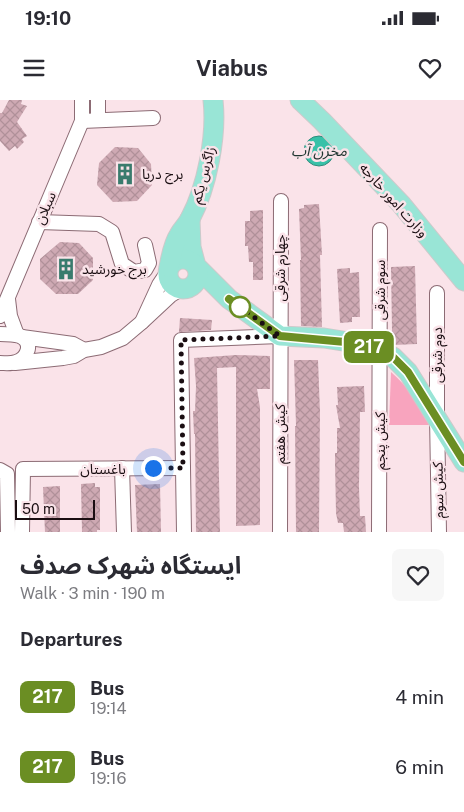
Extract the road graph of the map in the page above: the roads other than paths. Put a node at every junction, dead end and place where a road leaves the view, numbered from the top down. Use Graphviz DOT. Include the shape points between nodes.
graph roads {
  1 [pos="82,100"];
  2 [pos="98,100"];
  3 [pos="213,100"];
  4 [pos="300,100"];
  5 [pos="305,100"];
  6 [pos="153,118"];
  7 [pos="98,120"];
  8 [pos="82,121"];
  9 [pos="322,121"];
  10 [pos="281,201"];
  11 [pos="190,219"];
  12 [pos="39,222"];
  13 [pos="380,230"];
  14 [pos="145,245"];
  15 [pos="196,266"];
  16 [pos="168,270"];
  17 [pos="464,282"];
  18 [pos="184,289"];
  19 [pos="437,293"];
  20 [pos="8,296"];
  21 [pos="229,299"];
  22 [pos="0,316"];
  23 [pos="142,322"];
  24 [pos="0,334"];
  25 [pos="20,336"];
  26 [pos="280,336"];
  27 [pos="84,350"];
  28 [pos="380,350"];
  29 [pos="0,363"];
  30 [pos="16,363"];
  31 [pos="437,417"];
  32 [pos="464,462"];
  33 [pos="122,468"];
  34 [pos="183,468"];
  35 [pos="0,470"];
  36 [pos="8,532"];
  37 [pos="22,532"];
  38 [pos="124,532"];
  39 [pos="184,532"];
  40 [pos="280,532"];
  41 [pos="379,532"];
  42 [pos="439,532"];
  1 -- 8 [label="street, سبلان"];
  2 -- 7 [label="street"];
  3 -- 11 [label="main road, زاگرس یکم" via="211,158"];
  4 -- 9 [label="main road, وزارت امور خارجه"];
  5 -- 9 [label="main road, وزارت امور خارجه"];
  6 -- 7 [label="street"];
  7 -- 8 [label="street"];
  8 -- 12 [label="street, سبلان"];
  9 -- 17 [label="main road, وزارت امور خارجه" via="401,204"];
  10 -- 26 [label="street, چهارم شرقی"];
  11 -- 15 [label="main road, زاگرس یکم" via="191,247"];
  11 -- 16 [label="main road, زاگرس یکم" via="178,236"];
  12 -- 14 [label="street" via="99,224 112,232 122,264 134,272 145,270 149,263"];
  12 -- 20 [label="street, سبلان"];
  13 -- 28 [label="street, سوم شرقی"];
  15 -- 16 [label="main road" via="182,258 172,263"];
  15 -- 18 [label="main road" via="196,282"];
  15 -- 21 [label="main road"];
  16 -- 18 [label="main road" via="171,284"];
  16 -- 23 [label="street"];
  18 -- 21 [label="main road"];
  18 -- 23 [label="street" via="171,295"];
  19 -- 31 [label="street, دوم شرقی"];
  20 -- 22 [label="street, سبلان"];
  20 -- 25 [label="street" via="10,316"];
  21 -- 26 [label="main road"];
  23 -- 27 [label="street" via="123,338"];
  24 -- 25 [label="street"];
  25 -- 27 [label="street" via="73,344"];
  25 -- 30 [label="street" via="29,346 28,353"];
  26 -- 28 [label="main road" via="356,343"];
  26 -- 34 [label="street" via="181,340"];
  26 -- 40 [label="street, کیش هفتم"];
  27 -- 30 [label="street" via="64,358"];
  28 -- 31 [label="main road" via="393,357 408,372"];
  28 -- 41 [label="street, کیش پنجم"];
  29 -- 30 [label="street"];
  31 -- 32 [label="main road"];
  31 -- 42 [label="street, کیش سوم"];
  33 -- 34 [label="street, باغستان"];
  33 -- 37 [label="street, باغستان" via="23,469"];
  33 -- 38 [label="street"];
  34 -- 39 [label="street"];
  35 -- 36 [label="street" via="7,474"];
}
